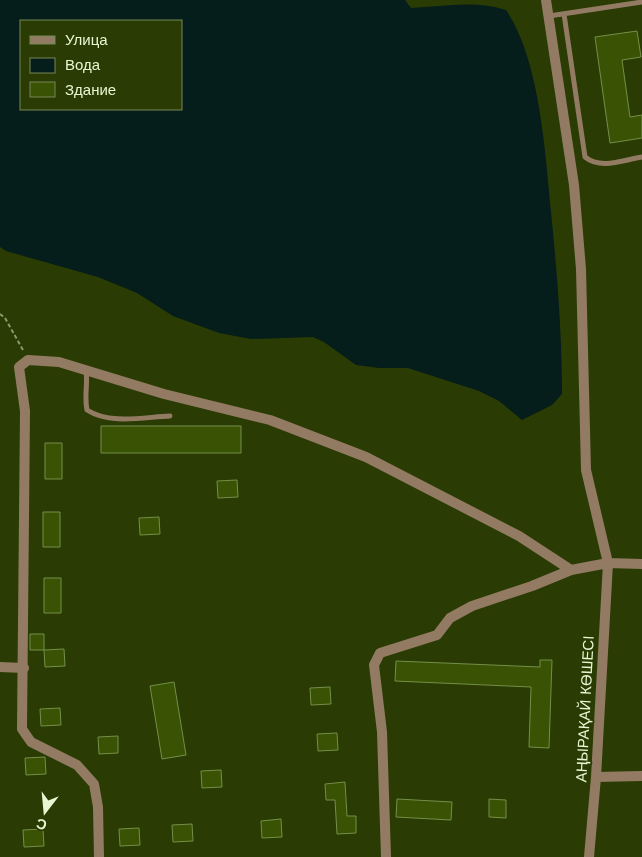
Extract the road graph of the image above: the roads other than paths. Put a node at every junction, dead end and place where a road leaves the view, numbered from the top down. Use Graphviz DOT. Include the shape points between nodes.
graph roads {
  1 [pos="546,0"];
  2 [pos="642,2"];
  3 [pos="564,14"];
  4 [pos="549,16"];
  5 [pos="642,157"];
  6 [pos="85,370"];
  7 [pos="170,416"];
  8 [pos="608,563"];
  9 [pos="642,564"];
  10 [pos="570,570"];
  11 [pos="0,667"];
  12 [pos="24,668"];
  13 [pos="642,776"];
  14 [pos="596,777"];
  15 [pos="99,857"];
  16 [pos="386,857"];
  17 [pos="589,857"];
  1 -- 4 [label="street, АҢЫРАҚАЙ КӨШЕСІ"];
  2 -- 3 [label="lane"];
  3 -- 4 [label="lane"];
  3 -- 5 [label="lane" via="585,157 593,164"];
  4 -- 8 [label="street, АҢЫРАҚАЙ КӨШЕСІ" via="574,186 581,269 586,470"];
  6 -- 7 [label="lane" via="88,386 85,400 87,410 92,413 106,418"];
  6 -- 10 [label="street" via="164,394 270,420 366,457 519,536"];
  6 -- 12 [label="street" via="60,362 28,360 19,367 25,411"];
  8 -- 9 [label="street"];
  8 -- 10 [label="street"];
  8 -- 14 [label="street, АҢЫРАҚАЙ КӨШЕСІ"];
  10 -- 16 [label="street" via="472,606 450,618 437,635 380,653 376,659"];
  11 -- 12 [label="street"];
  12 -- 15 [label="street" via="22,728 30,742 77,764 94,784"];
  13 -- 14 [label="street"];
  14 -- 17 [label="street, АҢЫРАҚАЙ КӨШЕСІ"];
}
